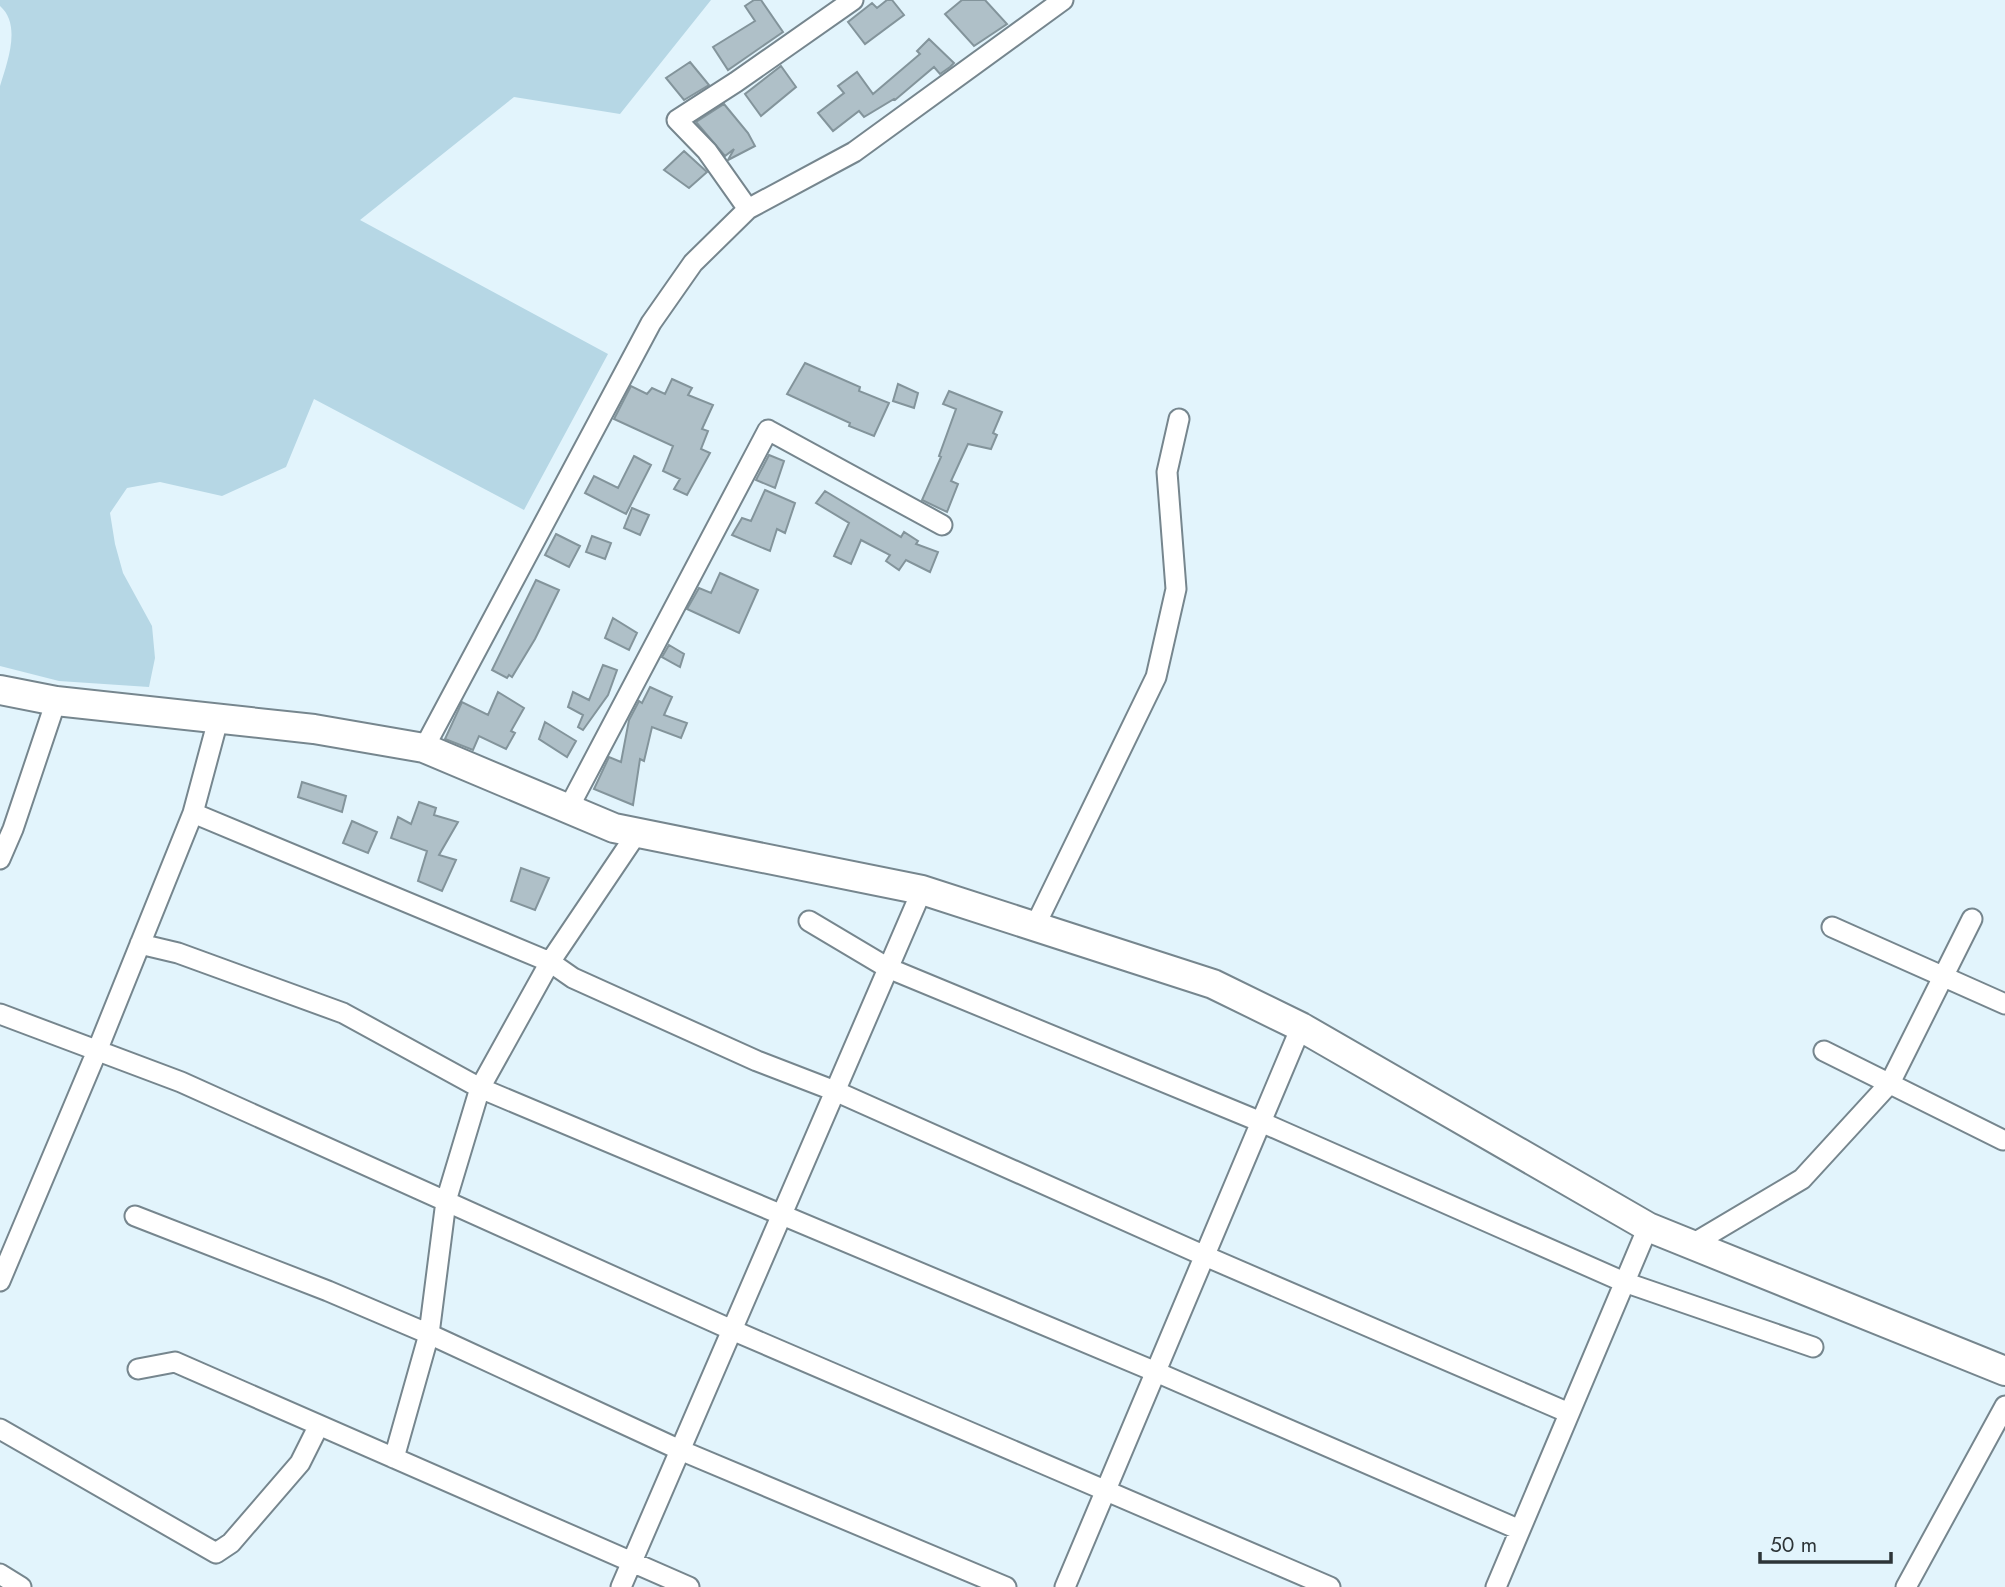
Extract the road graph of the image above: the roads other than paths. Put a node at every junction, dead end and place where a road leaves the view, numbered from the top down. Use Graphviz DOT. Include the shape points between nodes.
graph roads {
  1 [pos="853,0"];
  2 [pos="1053,2"];
  3 [pos="748,209"];
  4 [pos="1179,419"];
  5 [pos="942,525"];
  6 [pos="0,690"];
  7 [pos="56,701"];
  8 [pos="218,720"];
  9 [pos="424,748"];
  10 [pos="568,809"];
  11 [pos="193,813"];
  12 [pos="637,833"];
  13 [pos="0,859"];
  14 [pos="922,890"];
  15 [pos="1972,919"];
  16 [pos="809,921"];
  17 [pos="1035,926"];
  18 [pos="1832,928"];
  19 [pos="140,944"];
  20 [pos="550,962"];
  21 [pos="888,968"];
  22 [pos="1943,978"];
  23 [pos="2005,1004"];
  24 [pos="0,1014"];
  25 [pos="1301,1027"];
  26 [pos="97,1051"];
  27 [pos="1824,1051"];
  28 [pos="1890,1083"];
  29 [pos="480,1088"];
  30 [pos="835,1091"];
  31 [pos="1261,1122"];
  32 [pos="2003,1140"];
  33 [pos="446,1200"];
  34 [pos="782,1214"];
  35 [pos="135,1216"];
  36 [pos="1648,1227"];
  37 [pos="1691,1245"];
  38 [pos="1205,1256"];
  39 [pos="0,1281"];
  40 [pos="1624,1282"];
  41 [pos="732,1330"];
  42 [pos="429,1334"];
  43 [pos="1813,1347"];
  44 [pos="138,1369"];
  45 [pos="2005,1371"];
  46 [pos="1156,1372"];
  47 [pos="2005,1406"];
  48 [pos="1569,1413"];
  49 [pos="318,1425"];
  50 [pos="0,1429"];
  51 [pos="680,1450"];
  52 [pos="394,1458"];
  53 [pos="1106,1490"];
  54 [pos="1520,1530"];
  55 [pos="632,1563"];
  56 [pos="621,1587"];
  57 [pos="689,1587"];
  58 [pos="1006,1587"];
  59 [pos="1065,1587"];
  60 [pos="1331,1587"];
  61 [pos="1496,1587"];
  62 [pos="1906,1587"];
  1 -- 3 [label="street" via="677,120 707,151"];
  2 -- 3 [label="street" via="854,152"];
  3 -- 9 [label="street" via="693,263 650,323"];
  4 -- 17 [label="street" via="1167,472 1176,589 1156,677"];
  5 -- 10 [label="street" via="768,430"];
  6 -- 7 [label="street"];
  7 -- 8 [label="street"];
  7 -- 13 [label="street"];
  8 -- 9 [label="street" via="314,729"];
  8 -- 11 [label="street"];
  9 -- 10 [label="street"];
  10 -- 12 [label="street"];
  11 -- 19 [label="street"];
  11 -- 20 [label="street"];
  12 -- 14 [label="street"];
  12 -- 20 [label="street"];
  14 -- 17 [label="street"];
  14 -- 21 [label="street"];
  15 -- 22 [label="street"];
  16 -- 21 [label="street"];
  17 -- 25 [label="street" via="1213,984"];
  18 -- 22 [label="street"];
  19 -- 26 [label="street"];
  19 -- 29 [label="street" via="178,953 343,1013"];
  20 -- 29 [label="street"];
  20 -- 30 [label="street" via="585,984"];
  21 -- 30 [label="street"];
  21 -- 31 [label="street"];
  22 -- 23 [label="street"];
  22 -- 28 [label="street"];
  24 -- 26 [label="street"];
  25 -- 31 [label="street"];
  25 -- 36 [label="street"];
  26 -- 33 [label="street" via="181,1082"];
  26 -- 39 [label="street"];
  27 -- 28 [label="street"];
  28 -- 32 [label="street"];
  28 -- 37 [label="street" via="1802,1179"];
  29 -- 33 [label="street"];
  29 -- 34 [label="street"];
  30 -- 34 [label="street"];
  30 -- 38 [label="street"];
  31 -- 38 [label="street"];
  31 -- 40 [label="street"];
  33 -- 41 [label="street"];
  33 -- 42 [label="street"];
  34 -- 41 [label="street"];
  34 -- 46 [label="street"];
  35 -- 42 [label="street"];
  36 -- 37 [label="street"];
  36 -- 40 [label="street"];
  37 -- 45 [label="street"];
  38 -- 46 [label="street"];
  38 -- 48 [label="street"];
  40 -- 43 [label="street"];
  40 -- 48 [label="street"];
  41 -- 51 [label="street"];
  41 -- 53 [label="street"];
  42 -- 51 [label="street"];
  42 -- 52 [label="street"];
  44 -- 49 [label="street" via="176,1362"];
  46 -- 53 [label="street"];
  46 -- 54 [label="street"];
  47 -- 62 [label="street"];
  48 -- 54 [label="street"];
  49 -- 50 [label="street" via="300,1463 231,1543 216,1553"];
  49 -- 52 [label="street"];
  51 -- 55 [label="street"];
  51 -- 58 [label="street"];
  52 -- 55 [label="street"];
  53 -- 59 [label="street"];
  53 -- 60 [label="street"];
  54 -- 61 [label="street"];
  55 -- 56 [label="street"];
  55 -- 57 [label="street"];
}
